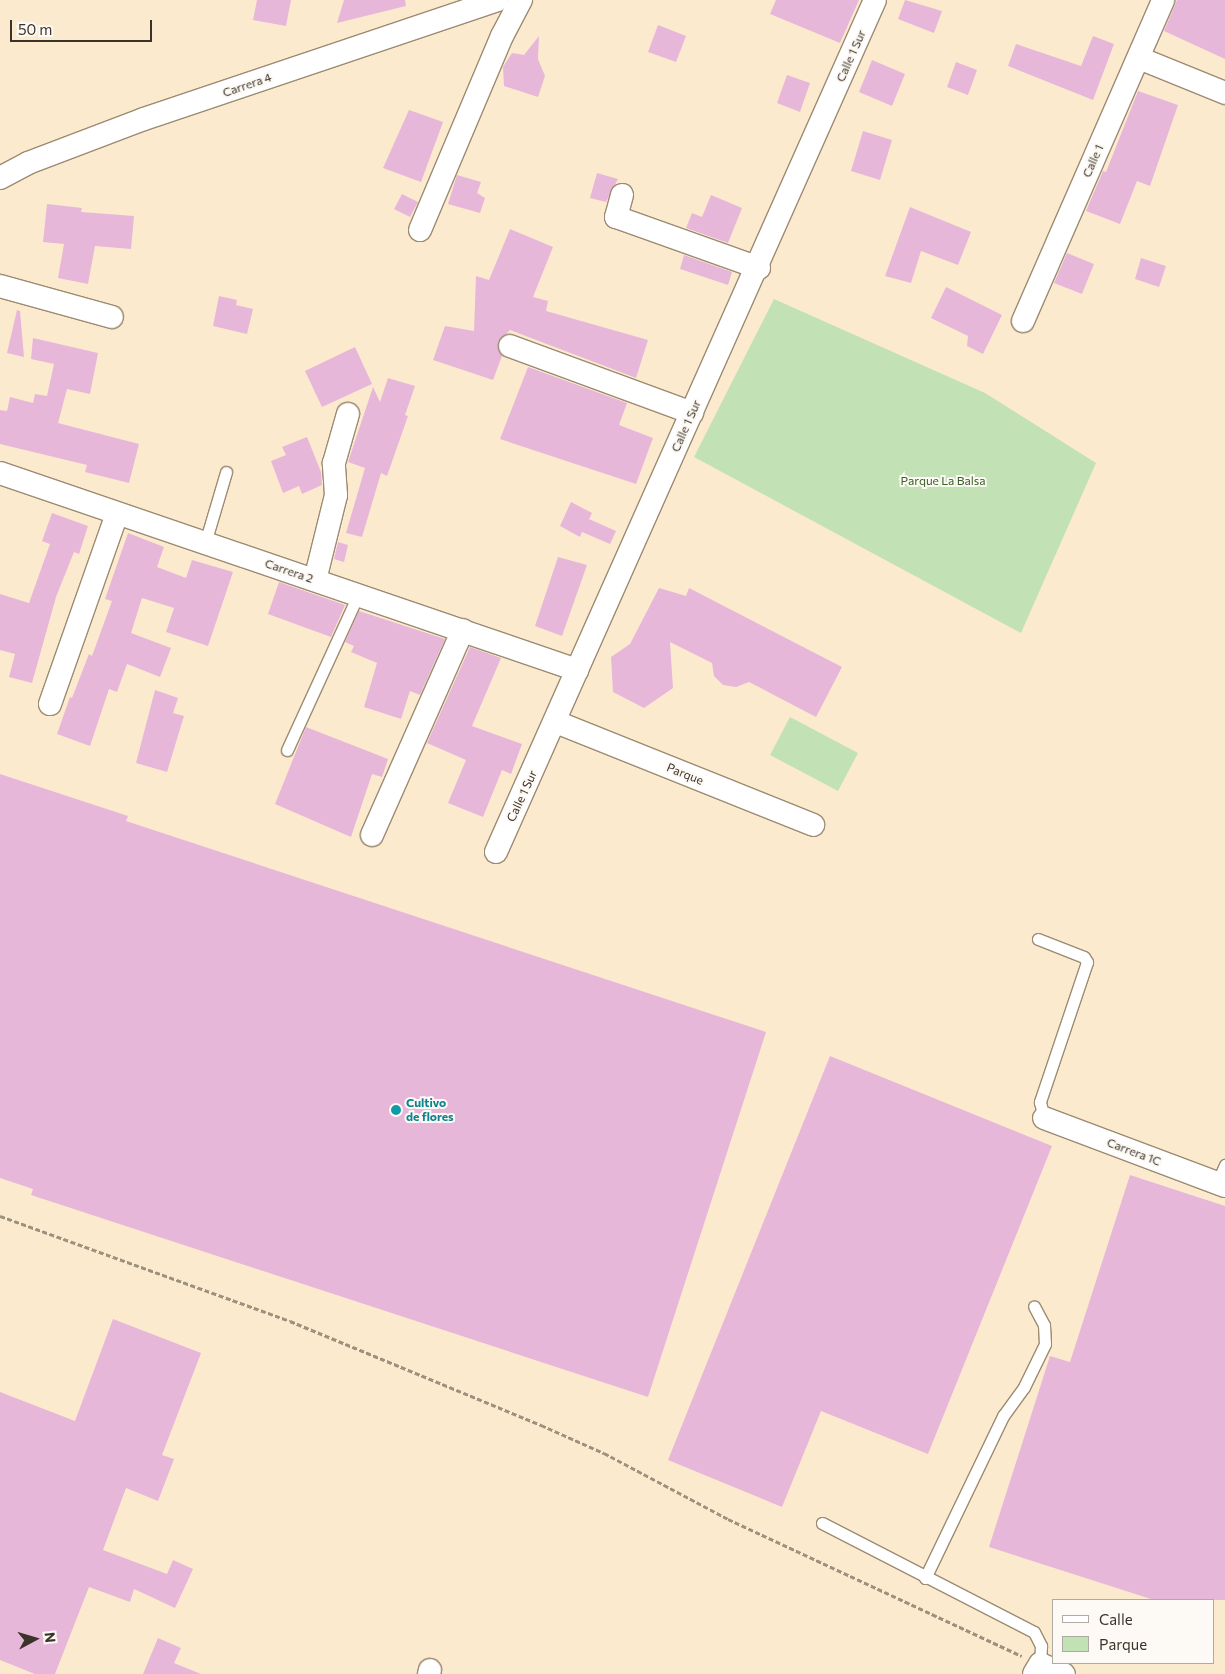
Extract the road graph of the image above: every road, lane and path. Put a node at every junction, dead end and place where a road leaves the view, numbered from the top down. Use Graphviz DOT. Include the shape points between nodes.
graph roads {
  1 [pos="498,0"];
  2 [pos="521,0"];
  3 [pos="876,0"];
  4 [pos="1163,0"];
  5 [pos="1139,58"];
  6 [pos="1225,93"];
  7 [pos="0,178"];
  8 [pos="622,195"];
  9 [pos="420,230"];
  10 [pos="759,268"];
  11 [pos="0,286"];
  12 [pos="112,317"];
  13 [pos="1023,321"];
  14 [pos="510,346"];
  15 [pos="692,413"];
  16 [pos="348,414"];
  17 [pos="226,472"];
  18 [pos="0,473"];
  19 [pos="118,514"];
  20 [pos="205,543"];
  21 [pos="315,580"];
  22 [pos="358,595"];
  23 [pos="463,630"];
  24 [pos="577,670"];
  25 [pos="50,704"];
  26 [pos="556,722"];
  27 [pos="287,750"];
  28 [pos="813,825"];
  29 [pos="372,835"];
  30 [pos="496,852"];
  31 [pos="1038,938"];
  32 [pos="1044,1118"];
  33 [pos="1222,1178"];
  34 [pos="0,1216"];
  35 [pos="1034,1306"];
  36 [pos="822,1523"];
  37 [pos="925,1578"];
  38 [pos="1037,1669"];
  39 [pos="1064,1674"];
  1 -- 7 [label="street, Carrera 4" via="144,120 28,163"];
  2 -- 9 [label="street" via="502,36"];
  3 -- 10 [label="street, Calle 1 Sur"];
  4 -- 5 [label="street, Calle 1"];
  5 -- 6 [label="street"];
  5 -- 13 [label="street, Calle 1"];
  8 -- 10 [label="street" via="616,217"];
  10 -- 15 [label="street, Calle 1 Sur"];
  11 -- 12 [label="street"];
  14 -- 15 [label="street"];
  15 -- 24 [label="street, Calle 1 Sur"];
  16 -- 21 [label="street" via="334,463 336,495"];
  17 -- 20 [label="lane"];
  18 -- 19 [label="street, Carrera 2"];
  19 -- 20 [label="street, Carrera 2"];
  19 -- 25 [label="street"];
  20 -- 21 [label="street, Carrera 2"];
  21 -- 22 [label="street, Carrera 2"];
  22 -- 23 [label="street, Carrera 2"];
  22 -- 27 [label="lane"];
  23 -- 24 [label="street, Carrera 2"];
  23 -- 29 [label="street"];
  24 -- 26 [label="street, Calle 1 Sur"];
  26 -- 28 [label="street, Parque"];
  26 -- 30 [label="street, Calle 1 Sur"];
  31 -- 32 [label="lane" via="1084,957 1086,962 1040,1102"];
  32 -- 33 [label="street, Carrera 1C"];
  34 -- 38 [label="path" via="290,1321 541,1425 604,1453 728,1519"];
  35 -- 37 [label="lane" via="1044,1325 1045,1344 1024,1387 1003,1416"];
  36 -- 37 [label="lane"];
  37 -- 38 [label="lane" via="1034,1632 1041,1646"];
  38 -- 39 [label="street"];
}
